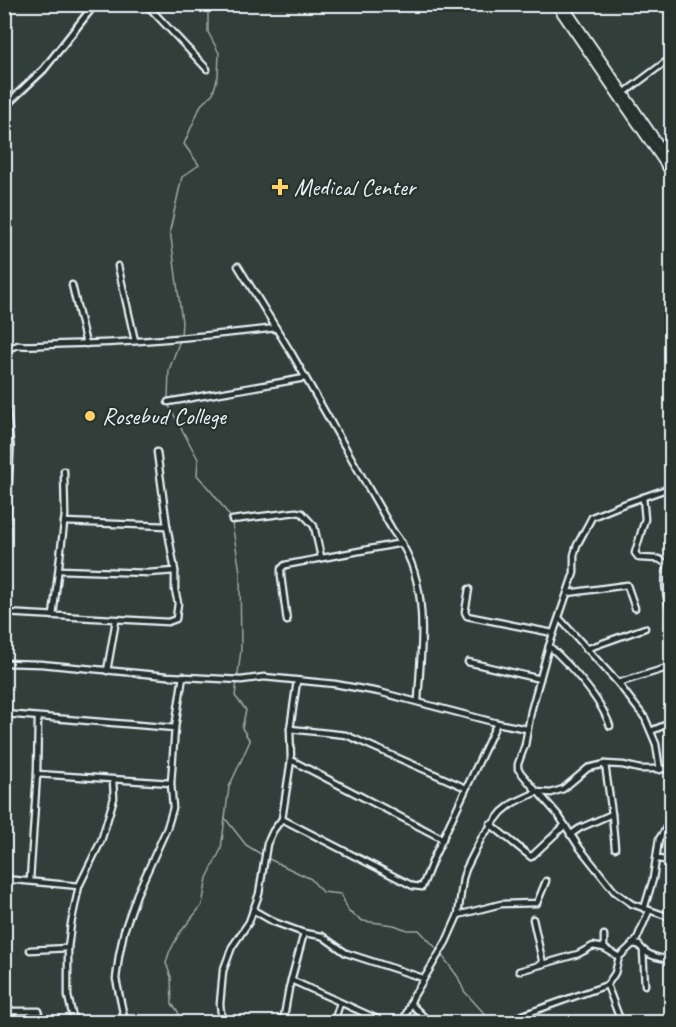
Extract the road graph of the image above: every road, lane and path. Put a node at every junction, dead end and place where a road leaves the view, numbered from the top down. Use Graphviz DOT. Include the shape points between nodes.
graph roads {
  1 [pos="94,4"];
  2 [pos="146,4"];
  3 [pos="555,4"];
  4 [pos="563,4"];
  5 [pos="672,57"];
  6 [pos="207,69"];
  7 [pos="613,83"];
  8 [pos="624,93"];
  9 [pos="4,107"];
  10 [pos="672,163"];
  11 [pos="672,175"];
  12 [pos="118,266"];
  13 [pos="238,266"];
  14 [pos="72,285"];
  15 [pos="276,328"];
  16 [pos="135,341"];
  17 [pos="86,344"];
  18 [pos="4,350"];
  19 [pos="305,378"];
  20 [pos="4,387"];
  21 [pos="168,402"];
  22 [pos="7,447"];
  23 [pos="157,452"];
  24 [pos="64,471"];
  25 [pos="672,487"];
  26 [pos="643,497"];
  27 [pos="6,505"];
  28 [pos="232,520"];
  29 [pos="64,522"];
  30 [pos="167,526"];
  31 [pos="403,543"];
  32 [pos="672,555"];
  33 [pos="321,557"];
  34 [pos="667,564"];
  35 [pos="4,568"];
  36 [pos="59,570"];
  37 [pos="176,571"];
  38 [pos="469,589"];
  39 [pos="568,593"];
  40 [pos="635,608"];
  41 [pos="4,613"];
  42 [pos="671,613"];
  43 [pos="53,616"];
  44 [pos="560,619"];
  45 [pos="116,620"];
  46 [pos="287,621"];
  47 [pos="645,628"];
  48 [pos="553,633"];
  49 [pos="549,646"];
  50 [pos="586,649"];
  51 [pos="468,662"];
  52 [pos="4,663"];
  53 [pos="670,667"];
  54 [pos="107,671"];
  55 [pos="183,676"];
  56 [pos="540,679"];
  57 [pos="297,681"];
  58 [pos="618,683"];
  59 [pos="418,701"];
  60 [pos="4,714"];
  61 [pos="38,718"];
  62 [pos="672,722"];
  63 [pos="497,723"];
  64 [pos="610,726"];
  65 [pos="175,728"];
  66 [pos="290,729"];
  67 [pos="527,729"];
  68 [pos="651,731"];
  69 [pos="291,760"];
  70 [pos="605,764"];
  71 [pos="672,769"];
  72 [pos="660,770"];
  73 [pos="37,774"];
  74 [pos="113,780"];
  75 [pos="171,783"];
  76 [pos="466,788"];
  77 [pos="538,793"];
  78 [pos="612,813"];
  79 [pos="672,813"];
  80 [pos="282,819"];
  81 [pos="490,824"];
  82 [pos="565,825"];
  83 [pos="570,835"];
  84 [pos="443,839"];
  85 [pos="615,848"];
  86 [pos="658,859"];
  87 [pos="672,861"];
  88 [pos="4,879"];
  89 [pos="30,880"];
  90 [pos="546,881"];
  91 [pos="79,886"];
  92 [pos="253,910"];
  93 [pos="646,910"];
  94 [pos="458,915"];
  95 [pos="262,916"];
  96 [pos="672,918"];
  97 [pos="534,920"];
  98 [pos="249,922"];
  99 [pos="304,933"];
  100 [pos="604,935"];
  101 [pos="636,944"];
  102 [pos="68,948"];
  103 [pos="604,948"];
  104 [pos="30,950"];
  105 [pos="643,951"];
  106 [pos="619,957"];
  107 [pos="672,960"];
  108 [pos="543,964"];
  109 [pos="519,971"];
  110 [pos="423,978"];
  111 [pos="290,984"];
  112 [pos="607,985"];
  113 [pos="645,985"];
  114 [pos="339,1003"];
  115 [pos="410,1004"];
  116 [pos="4,1011"];
  117 [pos="39,1011"];
  118 [pos="503,1022"];
  119 [pos="619,1022"];
  120 [pos="74,1023"];
  121 [pos="125,1023"];
  122 [pos="222,1023"];
  123 [pos="283,1023"];
  124 [pos="334,1023"];
  125 [pos="384,1023"];
  126 [pos="402,1023"];
  127 [pos="429,1023"];
  1 -- 9 [label="street" via="44,69"];
  2 -- 6 [label="street"];
  3 -- 7 [label="main road"];
  4 -- 7 [label="main road"];
  5 -- 8 [label="street"];
  7 -- 8 [label="main road"];
  7 -- 11 [label="main road"];
  8 -- 10 [label="main road"];
  12 -- 16 [label="street"];
  13 -- 15 [label="street"];
  14 -- 17 [label="street"];
  15 -- 16 [label="street"];
  15 -- 19 [label="street"];
  16 -- 17 [label="street"];
  17 -- 18 [label="street" via="18,345"];
  19 -- 21 [label="street"];
  19 -- 31 [label="street"];
  20 -- 22 [label="street"];
  22 -- 27 [label="street"];
  23 -- 30 [label="street"];
  24 -- 29 [label="street"];
  25 -- 26 [label="street"];
  26 -- 34 [label="street" via="645,519 635,553 639,558 659,559"];
  26 -- 39 [label="street" via="590,520 574,555"];
  27 -- 35 [label="street"];
  28 -- 33 [label="street" via="303,513 314,526"];
  29 -- 30 [label="street"];
  29 -- 36 [label="street"];
  30 -- 37 [label="street"];
  31 -- 33 [label="street"];
  31 -- 59 [label="street" via="422,602"];
  32 -- 34 [label="street"];
  33 -- 46 [label="street" via="283,567 280,576"];
  34 -- 42 [label="street" via="665,585"];
  36 -- 37 [label="street"];
  36 -- 43 [label="street"];
  37 -- 45 [label="street" via="178,609 174,621"];
  38 -- 48 [label="street" via="467,616"];
  39 -- 40 [label="street" via="627,585"];
  39 -- 44 [label="street"];
  41 -- 43 [label="street"];
  43 -- 45 [label="street"];
  44 -- 48 [label="street"];
  44 -- 50 [label="street"];
  45 -- 54 [label="street"];
  47 -- 50 [label="street"];
  48 -- 49 [label="street"];
  49 -- 56 [label="street"];
  49 -- 64 [label="street" via="580,678"];
  50 -- 58 [label="street"];
  51 -- 56 [label="street"];
  52 -- 54 [label="street"];
  53 -- 58 [label="street"];
  54 -- 55 [label="street"];
  55 -- 57 [label="street"];
  55 -- 65 [label="street"];
  56 -- 67 [label="street"];
  57 -- 59 [label="street" via="346,686"];
  57 -- 66 [label="street"];
  58 -- 68 [label="street"];
  59 -- 63 [label="street"];
  60 -- 61 [label="street"];
  61 -- 65 [label="street"];
  61 -- 73 [label="street"];
  62 -- 68 [label="street"];
  63 -- 67 [label="street"];
  63 -- 76 [label="street"];
  65 -- 75 [label="street"];
  66 -- 69 [label="street"];
  66 -- 76 [label="street" via="346,735"];
  67 -- 77 [label="street" via="517,766"];
  68 -- 72 [label="street"];
  69 -- 80 [label="street"];
  69 -- 84 [label="street"];
  70 -- 72 [label="street"];
  70 -- 77 [label="street" via="583,771 556,792"];
  70 -- 78 [label="street"];
  71 -- 72 [label="street"];
  73 -- 74 [label="street"];
  73 -- 89 [label="street"];
  74 -- 75 [label="street"];
  74 -- 91 [label="street" via="114,798 101,841"];
  75 -- 121 [label="street" via="173,808 167,828 137,894 119,956 116,979"];
  76 -- 84 [label="street"];
  77 -- 81 [label="street" via="513,803"];
  77 -- 82 [label="street"];
  78 -- 83 [label="street"];
  78 -- 85 [label="street"];
  79 -- 86 [label="street" via="659,839"];
  80 -- 84 [label="street" via="419,888"];
  80 -- 92 [label="street" via="267,844"];
  81 -- 82 [label="street" via="531,857"];
  81 -- 94 [label="street" via="463,878"];
  82 -- 83 [label="street"];
  83 -- 93 [label="street" via="614,891"];
  86 -- 87 [label="street"];
  86 -- 93 [label="street"];
  88 -- 89 [label="street"];
  89 -- 91 [label="street"];
  90 -- 94 [label="street" via="537,903 501,904"];
  91 -- 102 [label="street"];
  92 -- 95 [label="street"];
  92 -- 98 [label="street"];
  93 -- 96 [label="street"];
  93 -- 101 [label="street"];
  94 -- 110 [label="street"];
  95 -- 98 [label="street"];
  95 -- 99 [label="street"];
  97 -- 108 [label="street"];
  98 -- 122 [label="street" via="232,947 223,971"];
  99 -- 110 [label="street" via="322,936 346,954"];
  99 -- 111 [label="street"];
  100 -- 103 [label="street"];
  101 -- 105 [label="street"];
  101 -- 106 [label="street"];
  102 -- 104 [label="street"];
  102 -- 120 [label="street" via="68,996"];
  103 -- 106 [label="street"];
  103 -- 108 [label="street" via="593,946"];
  105 -- 107 [label="street"];
  105 -- 113 [label="street"];
  106 -- 112 [label="street"];
  108 -- 109 [label="street"];
  110 -- 115 [label="street"];
  111 -- 114 [label="street"];
  111 -- 123 [label="street"];
  112 -- 118 [label="street"];
  112 -- 119 [label="street"];
  114 -- 124 [label="street"];
  114 -- 125 [label="street"];
  115 -- 126 [label="street"];
  115 -- 127 [label="street"];
  116 -- 117 [label="street"];
}
